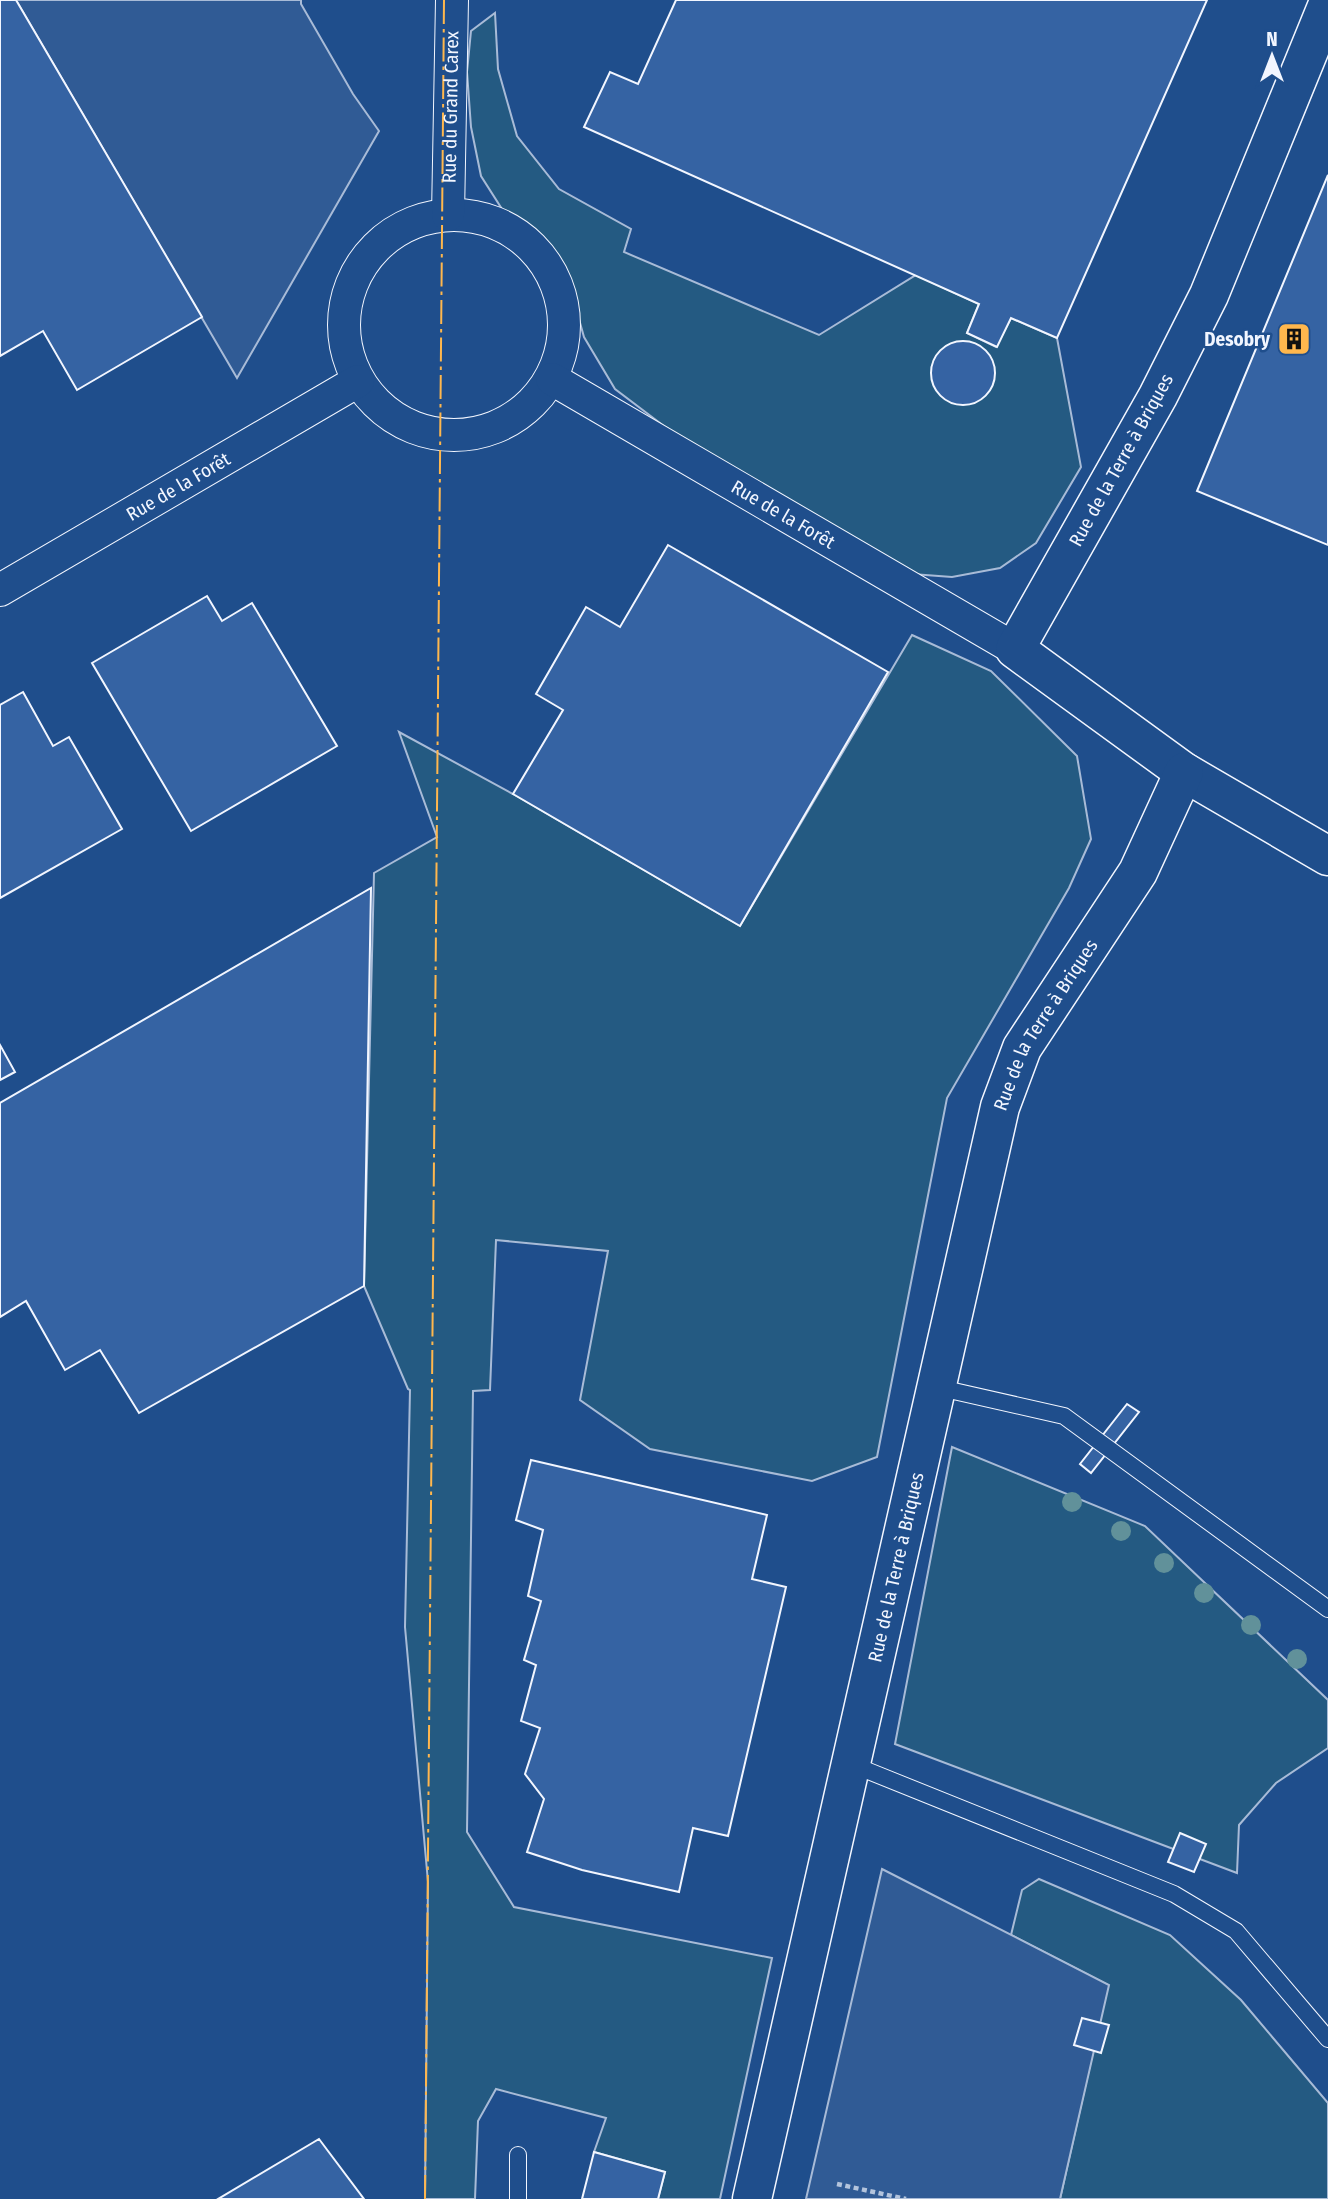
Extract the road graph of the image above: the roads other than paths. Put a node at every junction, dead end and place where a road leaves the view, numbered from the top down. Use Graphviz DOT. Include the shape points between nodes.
graph roads {
  1 [pos="452,0"];
  2 [pos="1328,4"];
  3 [pos="448,215"];
  4 [pos="552,379"];
  5 [pos="358,381"];
  6 [pos="0,590"];
  7 [pos="1015,649"];
  8 [pos="1184,772"];
  9 [pos="1328,856"];
  10 [pos="936,1387"];
  11 [pos="1328,1609"];
  12 [pos="851,1764"];
  13 [pos="1328,2039"];
  14 [pos="518,2155"];
  15 [pos="518,2199"];
  16 [pos="752,2199"];
  1 -- 3 [label="street, Rue du Grand Carex"];
  2 -- 7 [label="main road, Rue de la Terre à Briques" via="1209,295 1158,396"];
  3 -- 4 [label="street" via="482,218 513,231 538,253 556,282 565,314 563,347"];
  3 -- 5 [label="street" via="417,221 388,236 365,259 350,288 343,319 346,351"];
  4 -- 5 [label="street" via="522,412 472,435 439,435 407,426 379,408"];
  4 -- 7 [label="street, Rue de la Forêt"];
  5 -- 6 [label="street, Rue de la Forêt"];
  7 -- 8 [label="main road"];
  8 -- 9 [label="main road"];
  8 -- 10 [label="main road, Rue de la Terre à Briques" via="1138,872 1022,1048 1000,1107"];
  10 -- 11 [label="lane" via="1064,1416"];
  10 -- 12 [label="main road, Rue de la Terre à Briques"];
  12 -- 13 [label="lane" via="1174,1894 1236,1931"];
  12 -- 16 [label="main road, Rue de la Terre à Briques"];
  14 -- 15 [label="lane"];
}
